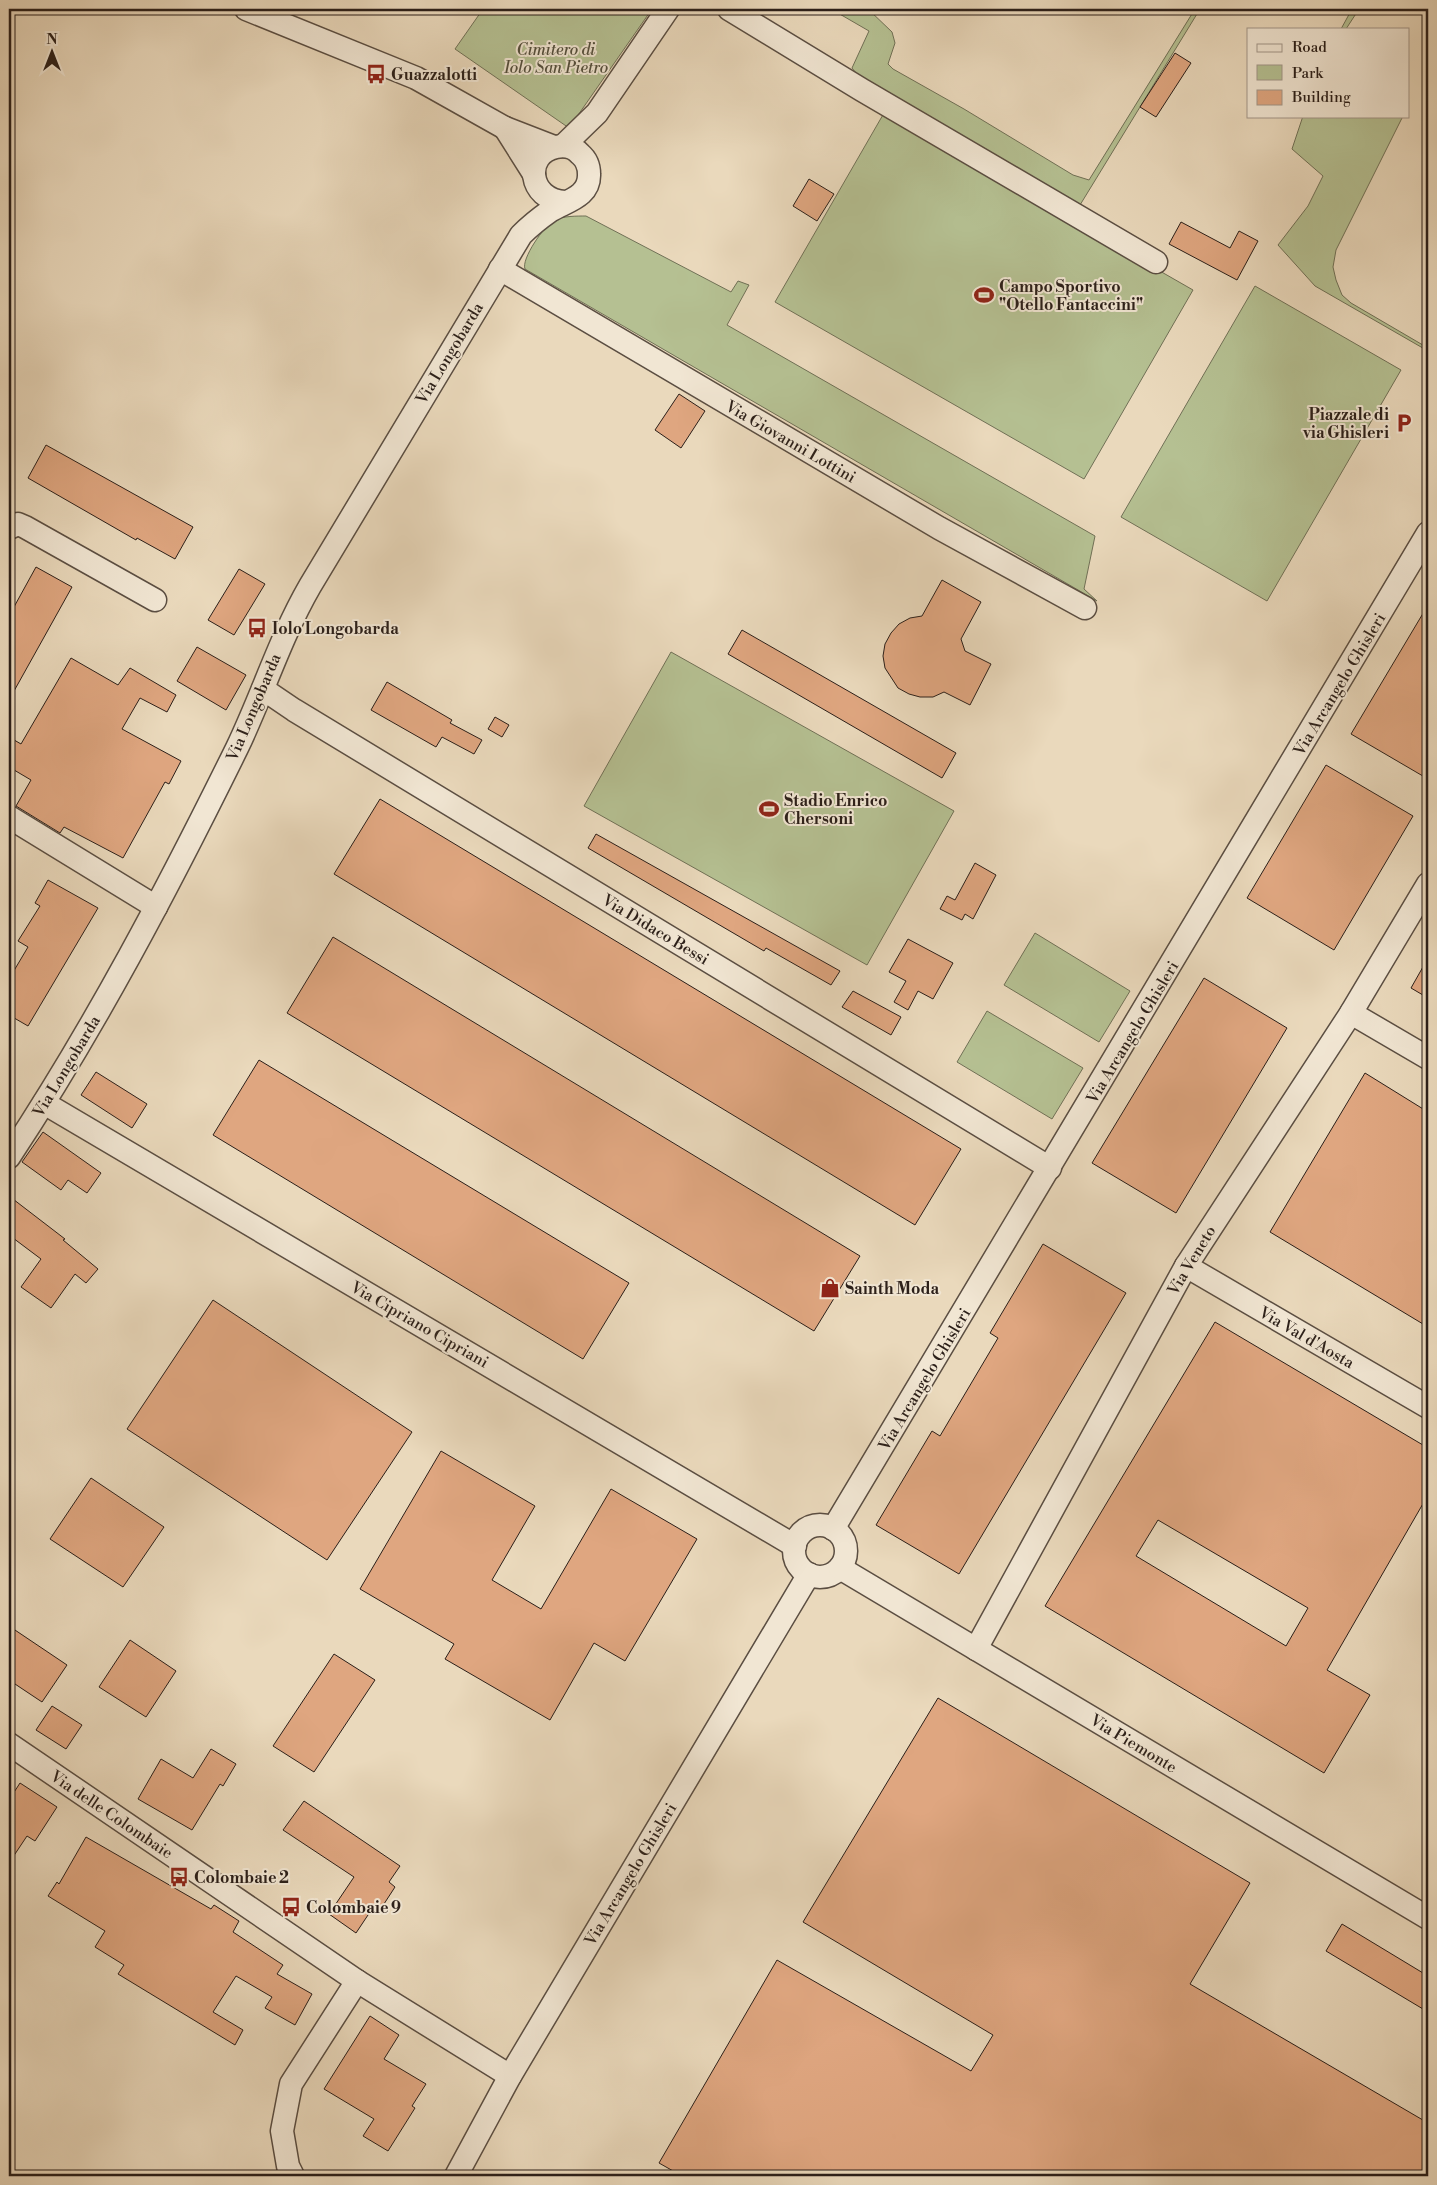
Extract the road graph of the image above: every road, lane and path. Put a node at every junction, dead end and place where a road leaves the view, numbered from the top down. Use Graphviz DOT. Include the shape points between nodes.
graph roads {
  1 [pos="246,9"];
  2 [pos="668,9"];
  3 [pos="729,9"];
  4 [pos="597,113"];
  5 [pos="505,128"];
  6 [pos="558,147"];
  7 [pos="585,159"];
  8 [pos="534,178"];
  9 [pos="565,202"];
  10 [pos="521,235"];
  11 [pos="1156,262"];
  12 [pos="500,269"];
  13 [pos="9,528"];
  14 [pos="1428,533"];
  15 [pos="155,600"];
  16 [pos="1084,608"];
  17 [pos="263,689"];
  18 [pos="9,816"];
  19 [pos="1428,884"];
  20 [pos="156,907"];
  21 [pos="1351,1013"];
  22 [pos="1428,1058"];
  23 [pos="44,1103"];
  24 [pos="9,1157"];
  25 [pos="1050,1168"];
  26 [pos="1186,1266"];
  27 [pos="1428,1407"];
  28 [pos="833,1529"];
  29 [pos="796,1546"];
  30 [pos="840,1568"];
  31 [pos="809,1574"];
  32 [pos="976,1649"];
  33 [pos="9,1744"];
  34 [pos="1428,1918"];
  35 [pos="358,1980"];
  36 [pos="510,2076"];
  37 [pos="293,2176"];
  38 [pos="456,2176"];
  1 -- 5 [label="street" via="416,78"];
  2 -- 4 [label="street"];
  3 -- 11 [label="street"];
  4 -- 6 [label="street, Via Longobarda"];
  4 -- 7 [label="street"];
  5 -- 6 [label="street"];
  5 -- 8 [label="street"];
  6 -- 7 [label="street" via="571,148"];
  6 -- 8 [label="street, Via Longobarda" via="539,157"];
  7 -- 9 [label="street, Via Longobarda" via="589,167 587,186 582,194"];
  8 -- 9 [label="street" via="546,198"];
  8 -- 10 [label="street, Via Longobarda"];
  9 -- 10 [label="street, Via Longobarda"];
  10 -- 12 [label="street, Via Longobarda"];
  12 -- 16 [label="street, Via Giovanni Lottini" via="931,523"];
  12 -- 17 [label="street, Via Longobarda" via="293,616"];
  13 -- 15 [label="street" via="18,524 25,526"];
  14 -- 25 [label="street, Via Arcangelo Ghisleri"];
  17 -- 20 [label="street, Via Longobarda"];
  17 -- 25 [label="street, Via Didaco Bessi"];
  18 -- 20 [label="street"];
  19 -- 21 [label="street, Via Veneto"];
  20 -- 23 [label="street, Via Longobarda" via="87,1033"];
  21 -- 22 [label="street"];
  21 -- 26 [label="street, Via Veneto"];
  23 -- 24 [label="street, Via Longobarda"];
  23 -- 29 [label="street, Via Cipriano Cipriani"];
  25 -- 28 [label="street, Via Arcangelo Ghisleri"];
  26 -- 27 [label="street, Via Val d'Aosta"];
  26 -- 32 [label="street, Via Veneto"];
  28 -- 29 [label="street" via="826,1526 810,1528 798,1538"];
  28 -- 30 [label="street" via="846,1547"];
  29 -- 31 [label="street" via="797,1562"];
  30 -- 31 [label="street" via="826,1576"];
  30 -- 32 [label="street, Via Piemonte"];
  31 -- 36 [label="street, Via Arcangelo Ghisleri"];
  32 -- 34 [label="street, Via Piemonte"];
  33 -- 35 [label="street, Via delle Colombaie"];
  35 -- 36 [label="street, Via delle Colombaie"];
  35 -- 37 [label="street" via="291,2084 282,2131"];
  36 -- 38 [label="street, Via Arcangelo Ghisleri"];
}
